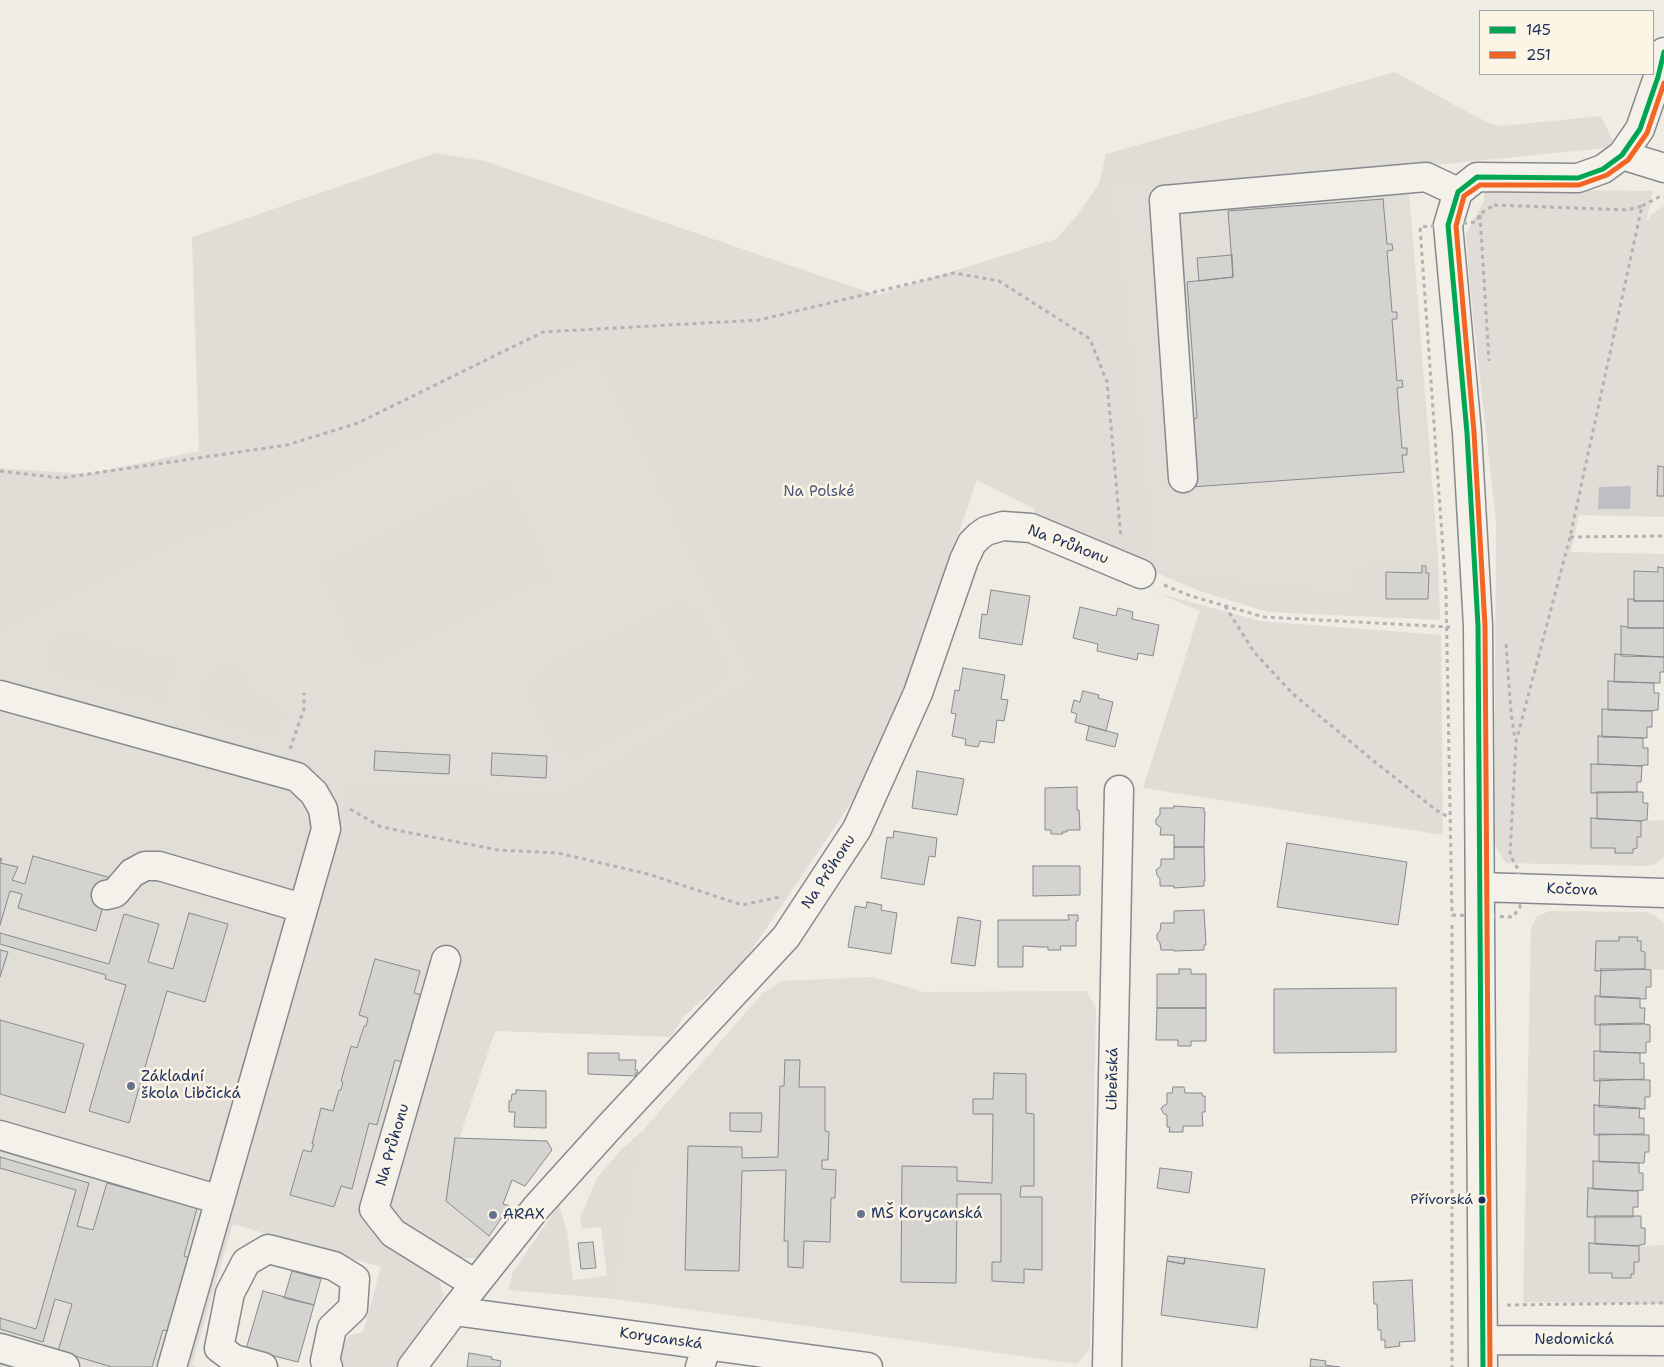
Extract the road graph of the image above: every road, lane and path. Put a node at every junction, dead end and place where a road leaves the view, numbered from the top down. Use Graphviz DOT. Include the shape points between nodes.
graph roads {
  1 [pos="1664,52"];
  2 [pos="1622,156"];
  3 [pos="1664,168"];
  4 [pos="1458,192"];
  5 [pos="1664,197"];
  6 [pos="1642,206"];
  7 [pos="1448,224"];
  8 [pos="0,471"];
  9 [pos="1183,478"];
  10 [pos="1664,536"];
  11 [pos="1570,537"];
  12 [pos="1132,570"];
  13 [pos="1225,606"];
  14 [pos="1478,626"];
  15 [pos="1448,628"];
  16 [pos="304,693"];
  17 [pos="0,695"];
  18 [pos="282,774"];
  19 [pos="1118,790"];
  20 [pos="323,808"];
  21 [pos="1450,818"];
  22 [pos="1480,887"];
  23 [pos="1519,888"];
  24 [pos="818,890"];
  25 [pos="1664,893"];
  26 [pos="106,895"];
  27 [pos="302,908"];
  28 [pos="1452,915"];
  29 [pos="1480,916"];
  30 [pos="446,960"];
  31 [pos="0,1135"];
  32 [pos="220,1200"];
  33 [pos="475,1284"];
  34 [pos="1664,1302"];
  35 [pos="1483,1306"];
  36 [pos="454,1311"];
  37 [pos="1484,1340"];
  38 [pos="1664,1341"];
  39 [pos="0,1348"];
  40 [pos="704,1356"];
  41 [pos="65,1367"];
  42 [pos="172,1367"];
  43 [pos="262,1367"];
  44 [pos="328,1367"];
  45 [pos="412,1367"];
  46 [pos="868,1367"];
  47 [pos="1107,1367"];
  48 [pos="1452,1367"];
  49 [pos="1484,1367"];
  1 -- 2 [label="street" via="1640,129"];
  2 -- 3 [label="street"];
  2 -- 4 [label="street" via="1603,169 1578,178 1477,177"];
  4 -- 7 [label="street"];
  4 -- 9 [label="street" via="1426,177 1164,200"];
  5 -- 6 [label="path"];
  6 -- 7 [label="path" via="1627,210 1494,205 1480,214 1476,222"];
  6 -- 11 [label="path"];
  7 -- 14 [label="street" via="1467,433"];
  7 -- 15 [label="path" via="1420,227"];
  8 -- 12 [label="path" via="61,478 287,445 358,423 543,332 759,320 954,273 998,281 1090,339 1107,382"];
  10 -- 11 [label="path"];
  11 -- 23 [label="path" via="1516,742 1510,856 1518,869"];
  12 -- 13 [label="path" via="1191,596"];
  12 -- 24 [label="street, Na Průhonu" via="1031,528 1003,526 986,532 972,543 918,693 857,829"];
  13 -- 15 [label="path" via="1264,617"];
  13 -- 21 [label="path" via="1254,652 1293,694"];
  14 -- 15 [label="path"];
  14 -- 22 [label="street"];
  15 -- 21 [label="path"];
  16 -- 18 [label="path" via="304,709"];
  17 -- 18 [label="street"];
  18 -- 20 [label="street" via="297,778 314,793"];
  19 -- 47 [label="street, Libeňská"];
  20 -- 24 [label="path" via="343,805 381,827 498,850 558,853 648,874 742,905"];
  20 -- 27 [label="street" via="326,828"];
  21 -- 28 [label="path"];
  22 -- 23 [label="street, Kočova"];
  22 -- 29 [label="street"];
  23 -- 25 [label="street, Kočova"];
  23 -- 29 [label="path" via="1520,907 1513,917"];
  24 -- 33 [label="street, Na Průhonu" via="786,937 536,1208"];
  26 -- 27 [label="street" via="115,893 132,873 145,866 159,866"];
  27 -- 32 [label="street"];
  28 -- 29 [label="path"];
  28 -- 48 [label="path"];
  29 -- 35 [label="street"];
  30 -- 33 [label="street, Na Průhonu" via="374,1209 393,1232"];
  31 -- 32 [label="street"];
  32 -- 42 [label="street"];
  33 -- 36 [label="street, Na Průhonu"];
  34 -- 35 [label="path"];
  35 -- 37 [label="street"];
  36 -- 40 [label="street, Korycanská"];
  36 -- 45 [label="street, Na Průhonu"];
  37 -- 38 [label="street, Nedomická"];
  37 -- 49 [label="street"];
  39 -- 41 [label="street"];
  40 -- 46 [label="street, Korycanská"];
  43 -- 44 [label="street" via="234,1359 219,1348 230,1293 246,1262 268,1249 334,1266 356,1279 353,1308 332,1328 324,1361"];
}
